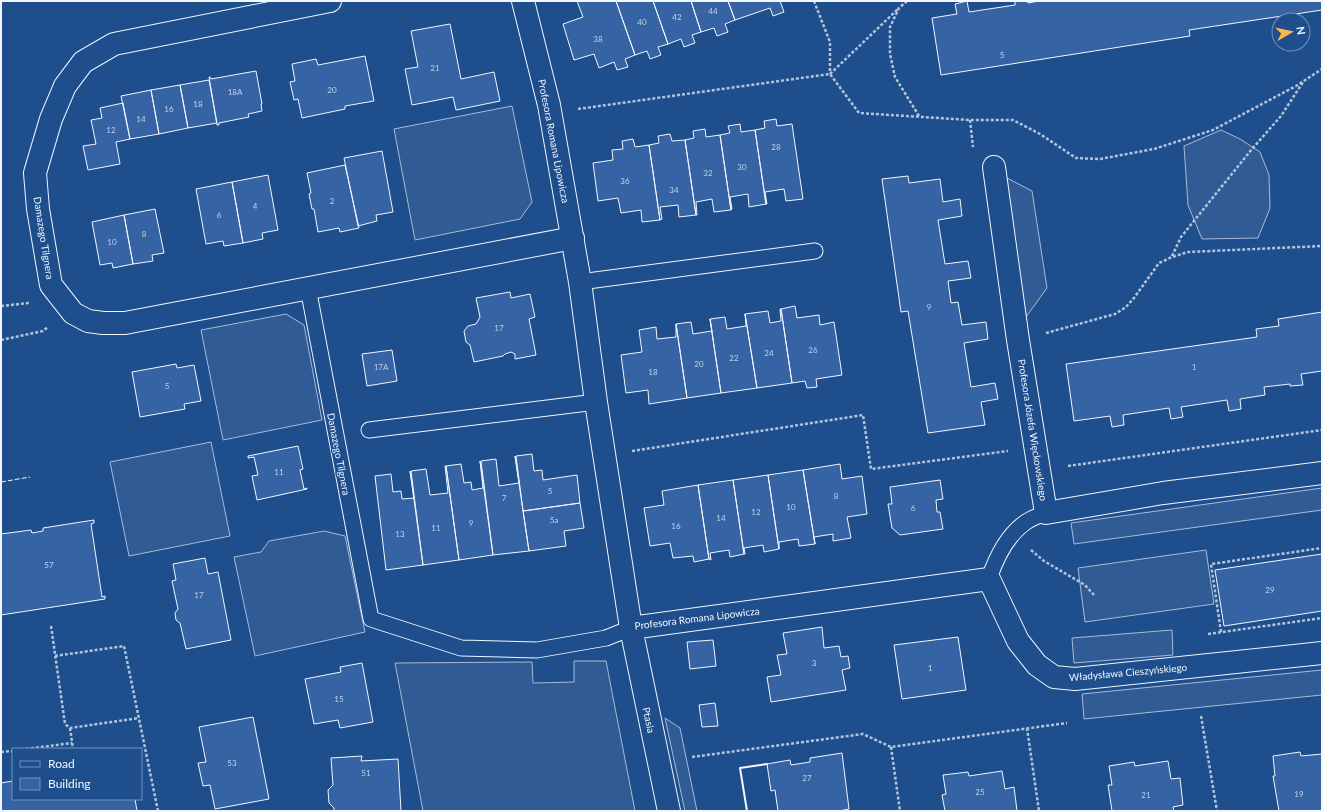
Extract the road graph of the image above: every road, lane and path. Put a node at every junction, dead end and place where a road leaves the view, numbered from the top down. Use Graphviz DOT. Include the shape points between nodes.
graph roads {
  1 [pos="330,1"];
  2 [pos="523,1"];
  3 [pos="814,1"];
  4 [pos="907,1"];
  5 [pos="899,8"];
  6 [pos="1322,69"];
  7 [pos="830,74"];
  8 [pos="1304,80"];
  9 [pos="575,110"];
  10 [pos="919,116"];
  11 [pos="970,120"];
  12 [pos="974,154"];
  13 [pos="994,167"];
  14 [pos="573,238"];
  15 [pos="1322,246"];
  16 [pos="815,251"];
  17 [pos="1172,256"];
  18 [pos="580,282"];
  19 [pos="308,288"];
  20 [pos="73,313"];
  21 [pos="1,340"];
  22 [pos="1018,340"];
  23 [pos="596,402"];
  24 [pos="369,430"];
  25 [pos="1322,430"];
  26 [pos="1015,450"];
  27 [pos="631,451"];
  28 [pos="1039,471"];
  29 [pos="1322,473"];
  30 [pos="1046,513"];
  31 [pos="1013,534"];
  32 [pos="1322,548"];
  33 [pos="989,579"];
  34 [pos="1094,595"];
  35 [pos="1322,618"];
  36 [pos="51,626"];
  37 [pos="631,628"];
  38 [pos="1221,632"];
  39 [pos="1207,634"];
  40 [pos="1322,652"];
  41 [pos="55,656"];
  42 [pos="1201,716"];
  43 [pos="139,718"];
  44 [pos="1067,723"];
  45 [pos="70,728"];
  46 [pos="1027,728"];
  47 [pos="72,743"];
  48 [pos="891,747"];
  49 [pos="34,748"];
  50 [pos="73,748"];
  51 [pos="12,751"];
  52 [pos="1,752"];
  53 [pos="692,757"];
  54 [pos="158,811"];
  55 [pos="669,811"];
  56 [pos="900,811"];
  57 [pos="1039,811"];
  58 [pos="1217,811"];
  1 -- 20 [label="street, Damazego Tilgnera" via="114,44 83,62 65,86 51,119 35,173 38,209 52,285"];
  2 -- 14 [label="street, Profesora Romana Lipowicza" via="549,105"];
  3 -- 7 [label="path" via="830,42"];
  4 -- 5 [label="path"];
  5 -- 7 [label="path"];
  5 -- 10 [label="path" via="890,27 890,54 895,77"];
  6 -- 8 [label="path"];
  7 -- 9 [label="path"];
  7 -- 10 [label="path" via="859,113"];
  8 -- 11 [label="path" via="1213,130 1154,149 1100,159 1076,158 1013,120"];
  8 -- 17 [label="path" via="1281,116 1181,237"];
  10 -- 11 [label="path"];
  11 -- 12 [label="path"];
  13 -- 22 [label="street, Profesora Józefa Więckowskiego"];
  14 -- 18 [label="street, Profesora Romana Lipowicza"];
  14 -- 19 [label="street, Damazego Tilgnera"];
  15 -- 17 [label="path" via="1188,252"];
  16 -- 18 [label="lane"];
  17 -- 22 [label="path" via="1158,263 1126,308 1115,314"];
  18 -- 23 [label="street, Profesora Romana Lipowicza"];
  19 -- 20 [label="street, Damazego Tilgnera" via="125,323 88,321"];
  19 -- 37 [label="lane, Damazego Tilgnera" via="371,619 461,648 537,650 606,638"];
  20 -- 21 [label="path" via="43,331"];
  22 -- 28 [label="street, Profesora Józefa Więckowskiego"];
  23 -- 24 [label="lane"];
  23 -- 37 [label="street, Profesora Romana Lipowicza"];
  25 -- 28 [label="path"];
  26 -- 27 [label="path" via="871,469 863,415"];
  28 -- 30 [label="street, Profesora Józefa Więckowskiego"];
  29 -- 30 [label="street, Profesora Józefa Więckowskiego" via="1163,493"];
  30 -- 31 [label="lane" via="1027,522"];
  31 -- 33 [label="lane" via="995,560"];
  31 -- 34 [label="path" via="1044,561 1085,584"];
  32 -- 38 [label="path" via="1211,564"];
  33 -- 37 [label="street, Profesora Romana Lipowicza"];
  33 -- 40 [label="street, Władysława Cieszyńskiego" via="1018,641 1037,665 1054,678 1075,679"];
  35 -- 38 [label="path"];
  36 -- 41 [label="path"];
  37 -- 55 [label="street, Ptasia"];
  38 -- 39 [label="path"];
  41 -- 43 [label="path" via="124,646"];
  41 -- 45 [label="path" via="65,724"];
  42 -- 58 [label="path"];
  43 -- 45 [label="path"];
  43 -- 54 [label="path"];
  44 -- 46 [label="path"];
  45 -- 47 [label="path"];
  46 -- 48 [label="path"];
  46 -- 57 [label="path"];
  47 -- 49 [label="path"];
  47 -- 50 [label="path"];
  48 -- 53 [label="path" via="864,734"];
  48 -- 56 [label="path"];
  51 -- 52 [label="path"];
}
